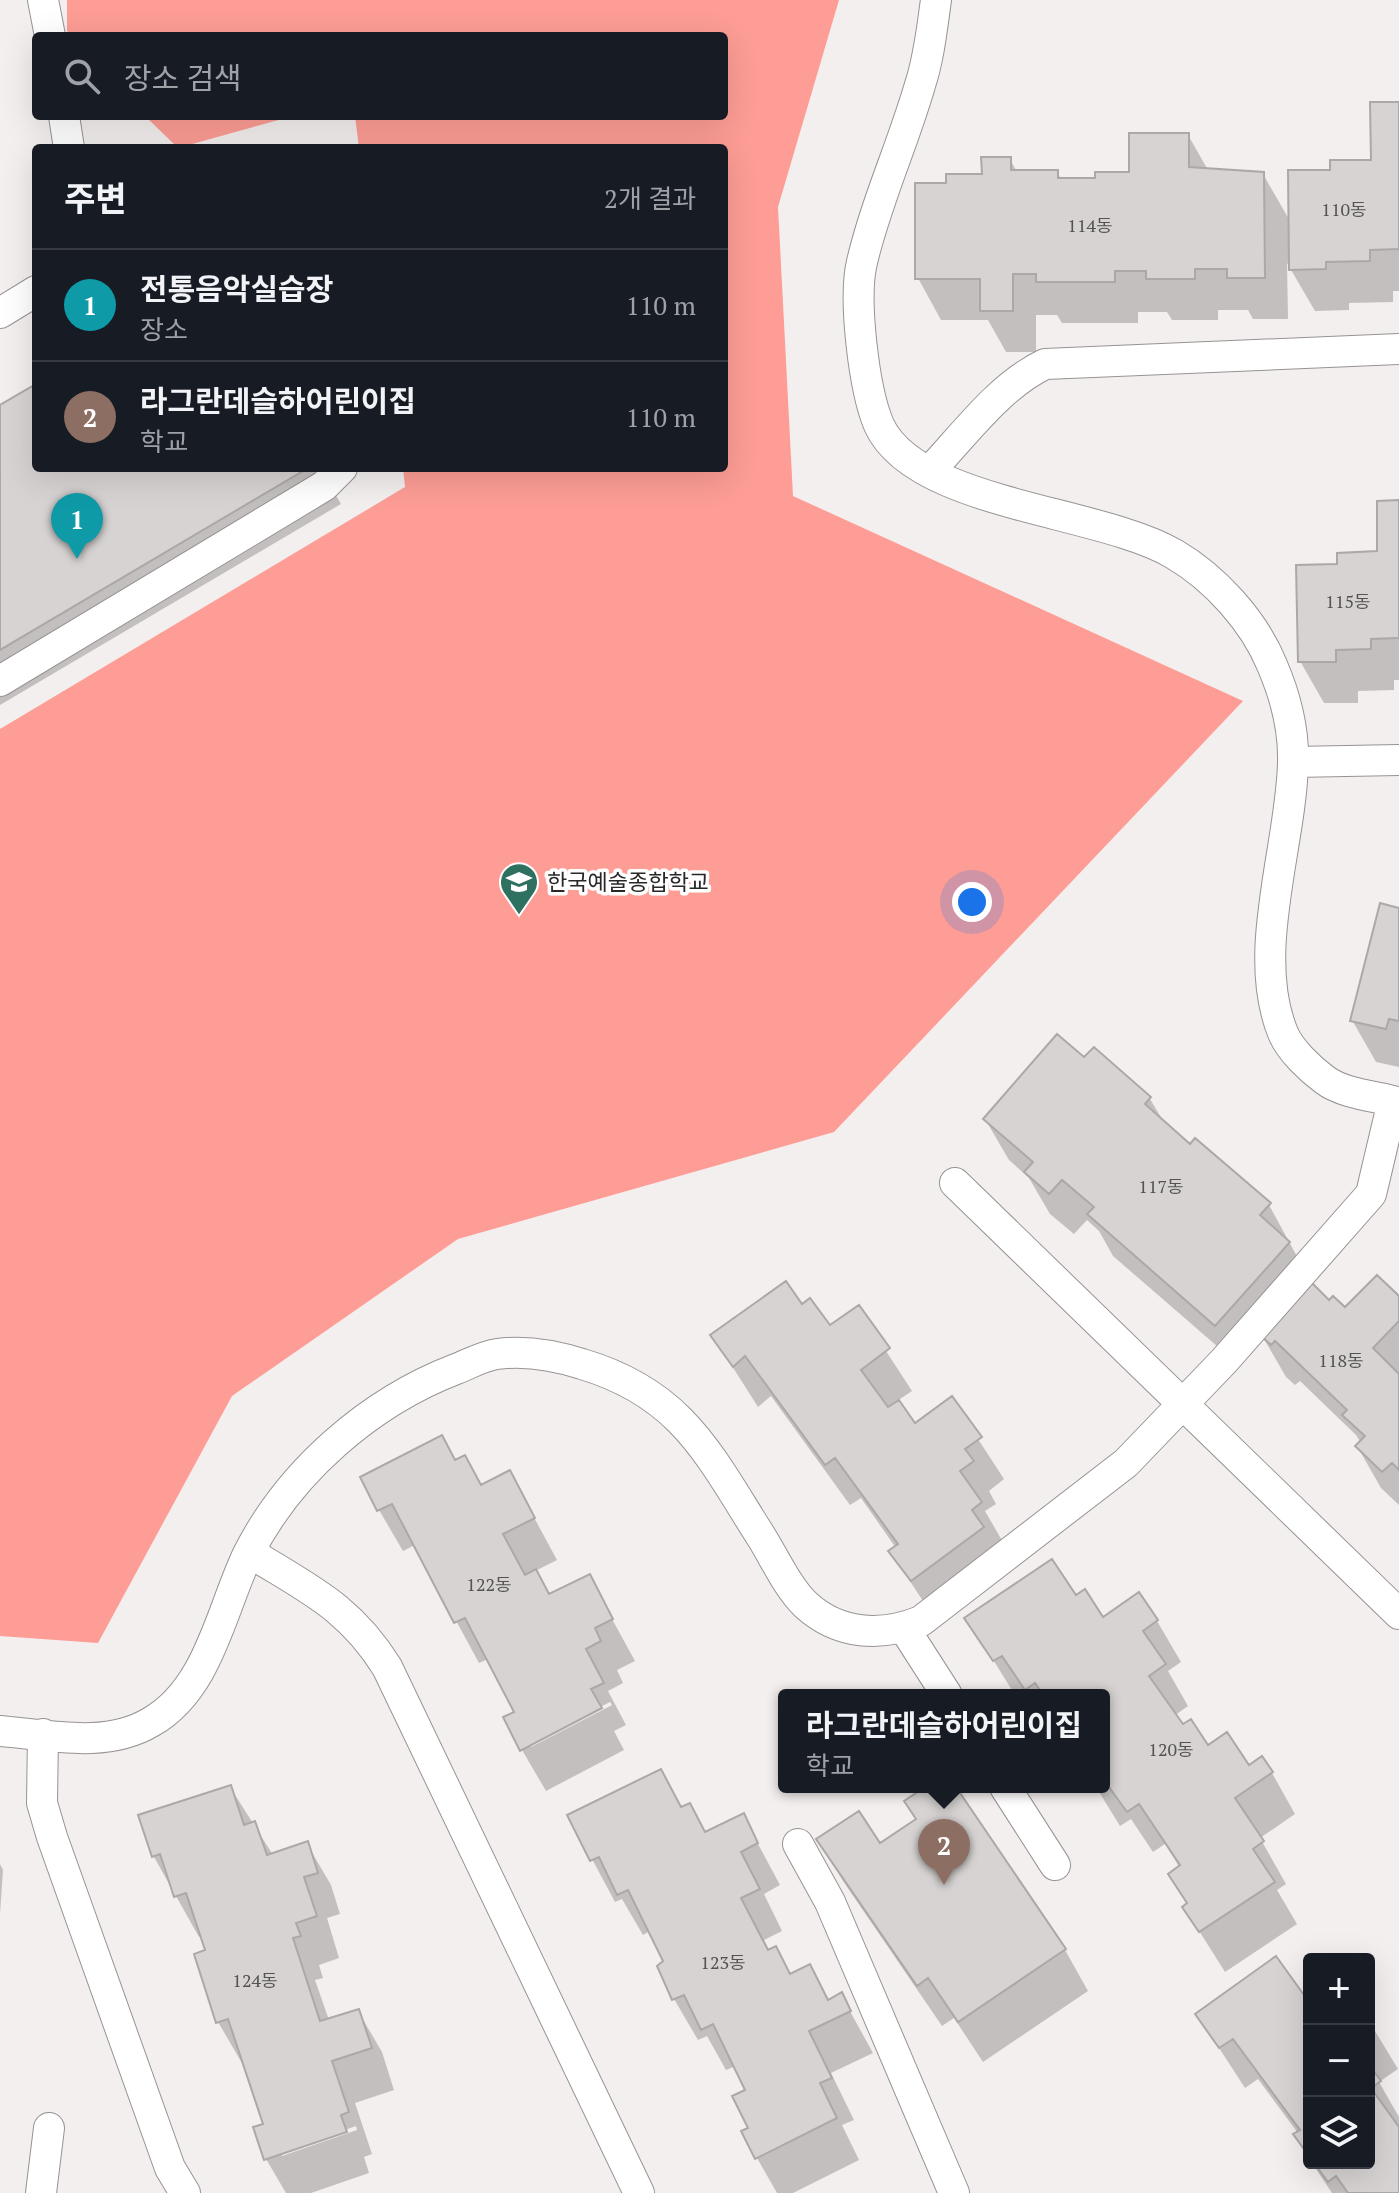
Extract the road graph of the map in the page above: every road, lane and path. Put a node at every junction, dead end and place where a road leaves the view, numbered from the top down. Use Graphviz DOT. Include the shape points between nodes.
graph roads {
  1 [pos="43,0"];
  2 [pos="936,0"];
  3 [pos="49,32"];
  4 [pos="65,120"];
  5 [pos="68,144"];
  6 [pos="32,293"];
  7 [pos="0,313"];
  8 [pos="1399,349"];
  9 [pos="338,472"];
  10 [pos="929,472"];
  11 [pos="0,681"];
  12 [pos="1399,760"];
  13 [pos="1293,762"];
  14 [pos="1396,1102"];
  15 [pos="955,1183"];
  16 [pos="1183,1406"];
  17 [pos="249,1552"];
  18 [pos="1399,1614"];
  19 [pos="904,1628"];
  20 [pos="943,1689"];
  21 [pos="0,1731"];
  22 [pos="43,1734"];
  23 [pos="1009,1793"];
  24 [pos="798,1844"];
  25 [pos="1055,1865"];
  26 [pos="49,2128"];
  27 [pos="41,2193"];
  28 [pos="185,2193"];
  29 [pos="639,2193"];
  30 [pos="954,2193"];
  1 -- 3 [label="lane"];
  2 -- 10 [label="lane" via="922,80 861,265 860,325 879,425 901,457"];
  4 -- 5 [label="lane"];
  6 -- 7 [label="lane"];
  8 -- 10 [label="lane" via="1045,364 1007,390"];
  9 -- 11 [label="lane" via="324,486"];
  10 -- 13 [label="lane" via="944,481 1134,536 1207,575 1272,663 1288,713"];
  12 -- 13 [label="lane"];
  13 -- 14 [label="lane" via="1270,966 1274,1003 1284,1036 1329,1083"];
  14 -- 16 [label="lane" via="1371,1194"];
  15 -- 16 [label="lane"];
  16 -- 18 [label="lane"];
  16 -- 19 [label="lane" via="1126,1463 935,1611"];
  17 -- 19 [label="lane" via="286,1497 340,1438 388,1402 493,1354 524,1352 557,1356 645,1390 701,1441 803,1602 849,1629"];
  17 -- 22 [label="lane" via="197,1675 178,1701 151,1722 118,1735"];
  17 -- 29 [label="lane" via="340,1608 366,1634 387,1667"];
  19 -- 20 [label="lane"];
  21 -- 22 [label="lane"];
  22 -- 28 [label="lane" via="42,1803 52,1837 170,2168"];
  23 -- 25 [label="lane"];
  24 -- 30 [label="lane" via="830,1902"];
  26 -- 27 [label="lane"];
}
